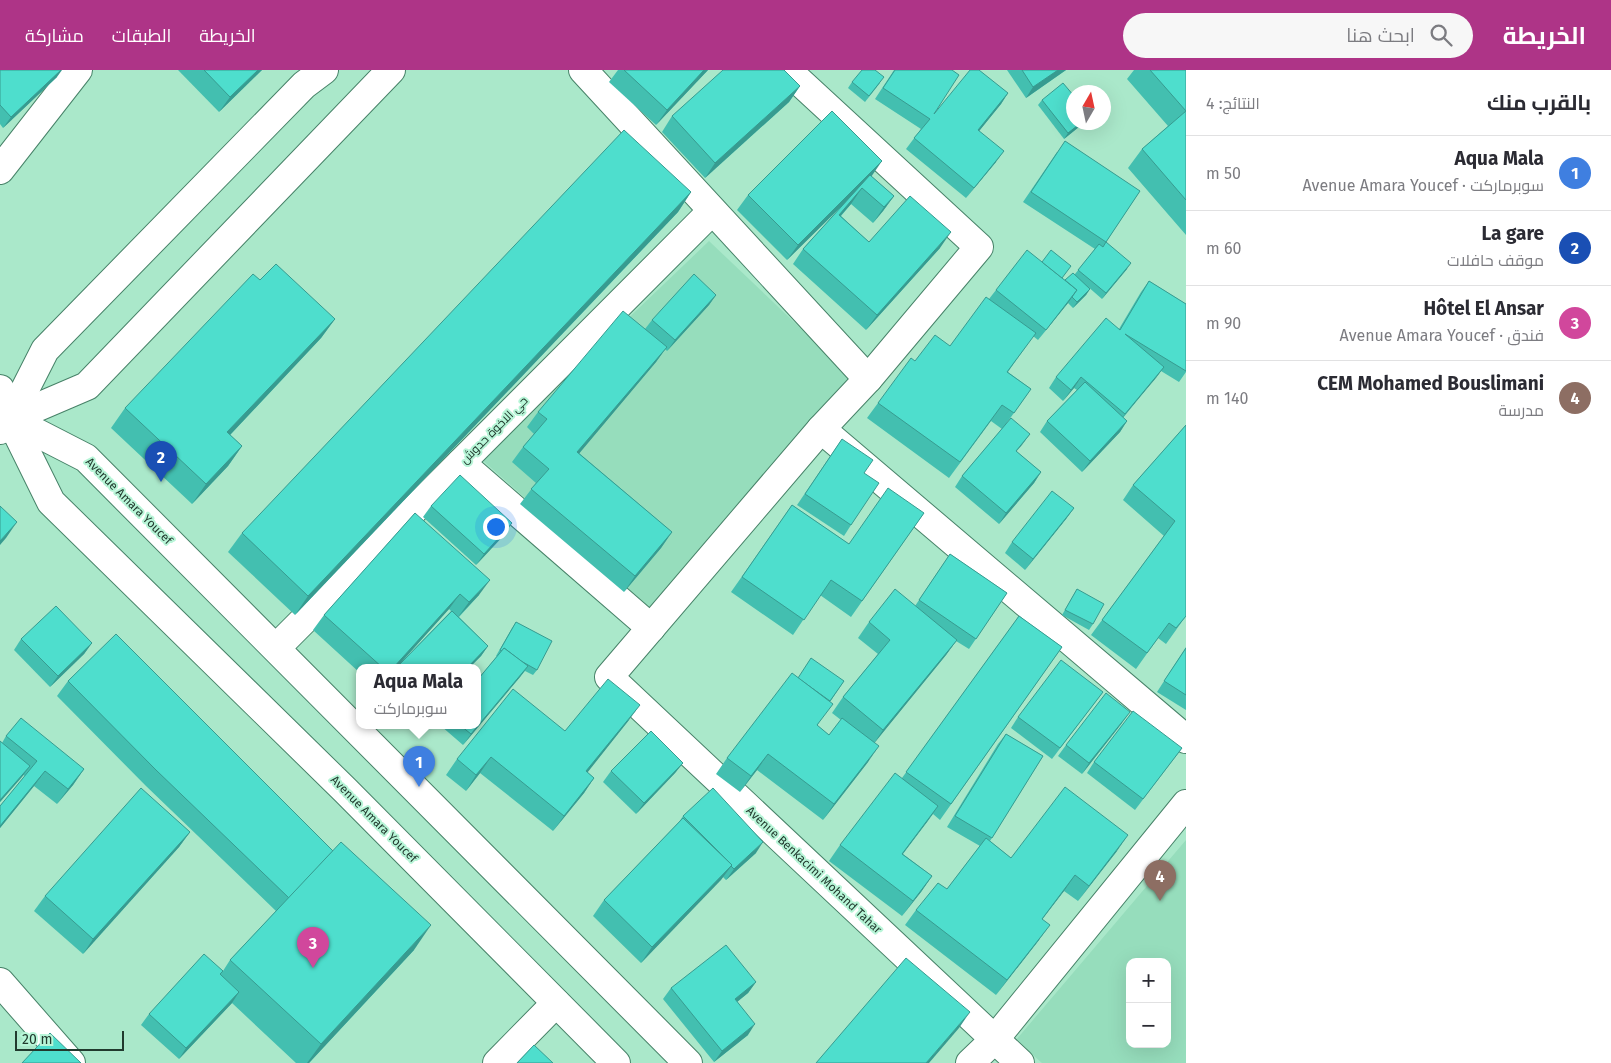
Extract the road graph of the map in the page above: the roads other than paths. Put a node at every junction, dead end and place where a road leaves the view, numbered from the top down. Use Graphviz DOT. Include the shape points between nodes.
graph roads {
  1 [pos="78,70"];
  2 [pos="324,70"];
  3 [pos="391,70"];
  4 [pos="583,70"];
  5 [pos="788,70"];
  6 [pos="0,170"];
  7 [pos="712,211"];
  8 [pos="868,379"];
  9 [pos="0,389"];
  10 [pos="4,420"];
  11 [pos="821,429"];
  12 [pos="461,463"];
  13 [pos="651,628"];
  14 [pos="276,648"];
  15 [pos="356,729"];
  16 [pos="356,729"];
  17 [pos="1186,738"];
  18 [pos="1186,804"];
  19 [pos="0,982"];
  20 [pos="556,1003"];
  21 [pos="994,1040"];
  22 [pos="71,1063"];
  23 [pos="497,1063"];
  24 [pos="616,1063"];
  25 [pos="688,1063"];
  26 [pos="970,1063"];
  27 [pos="1020,1063"];
  1 -- 6 [label="street"];
  2 -- 10 [label="street" via="304,85 45,350"];
  3 -- 10 [label="street" via="87,386"];
  4 -- 7 [label="street"];
  5 -- 8 [label="street" via="979,247"];
  7 -- 8 [label="street"];
  7 -- 12 [label="street, حي الاخوة حدوش"];
  8 -- 11 [label="street"];
  9 -- 10 [label="street"];
  10 -- 14 [label="street, Avenue Amara Youcef" via="86,458"];
  10 -- 20 [label="street, Avenue Amara Youcef" via="51,502 345,790"];
  11 -- 13 [label="street"];
  11 -- 17 [label="street"];
  12 -- 13 [label="street"];
  12 -- 14 [label="street, حي الاخوة حدوش"];
  13 -- 21 [label="street, Avenue Benkacimi Mohand Tahar" via="609,677"];
  14 -- 16 [label="street, Avenue Amara Youcef"];
  15 -- 25 [label="street, Avenue Amara Youcef"];
  18 -- 21 [label="street"];
  19 -- 22 [label="street"];
  20 -- 23 [label="street"];
  20 -- 24 [label="street, Avenue Amara Youcef"];
  21 -- 26 [label="street"];
  21 -- 27 [label="street, Avenue Benkacimi Mohand Tahar"];
}
